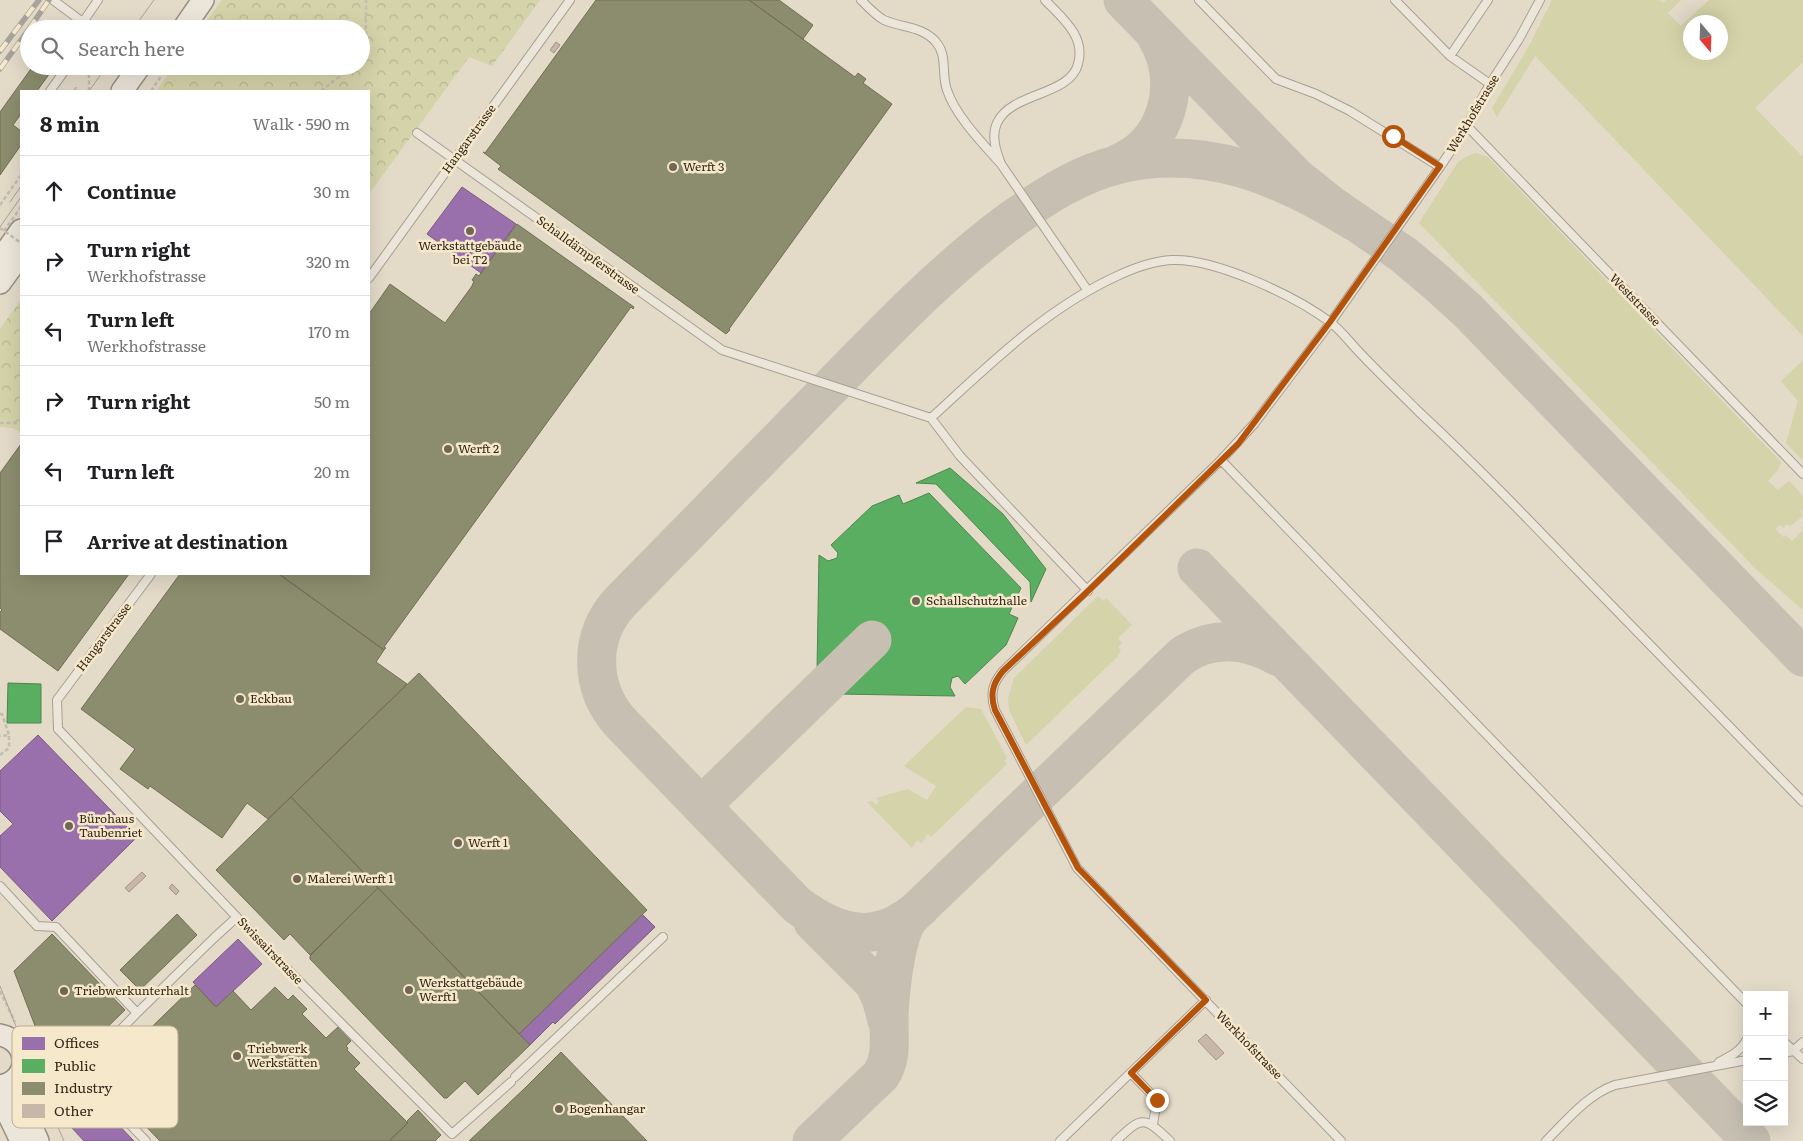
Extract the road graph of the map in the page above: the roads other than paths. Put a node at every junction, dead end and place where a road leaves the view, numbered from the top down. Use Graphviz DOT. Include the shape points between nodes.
graph roads {
  1 [pos="53,0"];
  2 [pos="98,0"];
  3 [pos="187,0"];
  4 [pos="203,0"];
  5 [pos="570,0"];
  6 [pos="861,0"];
  7 [pos="1045,0"];
  8 [pos="1199,0"];
  9 [pos="1396,0"];
  10 [pos="1488,0"];
  11 [pos="1540,0"];
  12 [pos="80,20"];
  13 [pos="84,20"];
  14 [pos="173,20"];
  15 [pos="189,20"];
  16 [pos="1450,56"];
  17 [pos="62,75"];
  18 [pos="134,75"];
  19 [pos="150,75"];
  20 [pos="1490,84"];
  21 [pos="51,90"];
  22 [pos="123,90"];
  23 [pos="139,90"];
  24 [pos="1467,126"];
  25 [pos="417,133"];
  26 [pos="455,159"];
  27 [pos="1001,164"];
  28 [pos="1440,166"];
  29 [pos="13,230"];
  30 [pos="20,255"];
  31 [pos="0,260"];
  32 [pos="370,277"];
  33 [pos="0,284"];
  34 [pos="1088,291"];
  35 [pos="1330,322"];
  36 [pos="932,418"];
  37 [pos="1222,460"];
  38 [pos="1803,474"];
  39 [pos="150,575"];
  40 [pos="1088,591"];
  41 [pos="57,700"];
  42 [pos="1803,802"];
  43 [pos="0,886"];
  44 [pos="237,917"];
  45 [pos="663,937"];
  46 [pos="1206,1000"];
  47 [pos="1743,1001"];
  48 [pos="137,1013"];
  49 [pos="124,1026"];
  50 [pos="2,1032"];
  51 [pos="12,1040"];
  52 [pos="1803,1042"];
  53 [pos="1743,1045"];
  54 [pos="1788,1046"];
  55 [pos="1793,1051"];
  56 [pos="1788,1052"];
  57 [pos="1803,1059"];
  58 [pos="1743,1061"];
  59 [pos="1709,1067"];
  60 [pos="1131,1073"];
  61 [pos="0,1098"];
  62 [pos="12,1124"];
  63 [pos="1153,1124"];
  64 [pos="14,1128"];
  65 [pos="33,1128"];
  66 [pos="133,1128"];
  67 [pos="452,1134"];
  68 [pos="20,1141"];
  69 [pos="38,1141"];
  70 [pos="146,1141"];
  71 [pos="445,1141"];
  72 [pos="1060,1141"];
  73 [pos="1116,1141"];
  74 [pos="1170,1141"];
  75 [pos="1341,1141"];
  76 [pos="1546,1141"];
  1 -- 12 [label="lane"];
  2 -- 13 [label="lane"];
  3 -- 14 [label="main road"];
  4 -- 15 [label="main road"];
  5 -- 26 [label="lane, Hangarstrasse"];
  6 -- 27 [label="lane" via="880,17 922,31 935,41 942,54 949,95 973,132"];
  7 -- 27 [label="lane" via="1077,38 1080,54 1077,68 1066,81 1022,102 1000,118 996,124 995,148"];
  8 -- 28 [label="lane" via="1276,79 1350,111"];
  9 -- 16 [label="lane"];
  10 -- 16 [label="lane"];
  11 -- 20 [label="lane, Werkhofstrasse"];
  16 -- 20 [label="lane"];
  17 -- 21 [label="lane"];
  18 -- 22 [label="main road"];
  19 -- 23 [label="main road"];
  20 -- 24 [label="lane, Werkhofstrasse"];
  24 -- 28 [label="lane, Werkhofstrasse"];
  24 -- 38 [label="lane, Weststrasse"];
  25 -- 26 [label="lane, Schalldämpferstrasse"];
  26 -- 32 [label="lane, Hangarstrasse"];
  26 -- 36 [label="lane, Schalldämpferstrasse" via="722,350"];
  27 -- 34 [label="lane"];
  28 -- 35 [label="lane, Werkhofstrasse"];
  29 -- 31 [label="main road"];
  30 -- 33 [label="main road"];
  34 -- 35 [label="lane" via="1139,268 1172,260 1186,261 1221,268 1250,279 1286,295"];
  34 -- 36 [label="lane" via="1018,339"];
  35 -- 37 [label="lane, Werkhofstrasse" via="1254,424"];
  35 -- 42 [label="lane" via="1456,446"];
  36 -- 40 [label="lane" via="960,456"];
  37 -- 40 [label="lane, Werkhofstrasse"];
  37 -- 47 [label="lane"];
  39 -- 41 [label="lane, Hangarstrasse"];
  40 -- 46 [label="lane, Werkhofstrasse" via="1003,671 994,685 992,702 1078,868"];
  41 -- 44 [label="lane, Swissairstrasse" via="58,729"];
  43 -- 48 [label="lane" via="37,926 56,927"];
  44 -- 48 [label="lane"];
  44 -- 67 [label="lane, Swissairstrasse"];
  45 -- 67 [label="lane"];
  46 -- 60 [label="lane"];
  46 -- 75 [label="lane, Werkhofstrasse"];
  48 -- 49 [label="lane"];
  50 -- 51 [label="main road"];
  52 -- 55 [label="lane"];
  53 -- 59 [label="lane"];
  54 -- 55 [label="lane"];
  55 -- 56 [label="lane"];
  55 -- 57 [label="lane"];
  58 -- 59 [label="lane"];
  59 -- 76 [label="lane" via="1605,1089 1589,1099"];
  60 -- 63 [label="lane" via="1157,1100"];
  60 -- 72 [label="lane"];
  61 -- 62 [label="main road"];
  63 -- 73 [label="lane" via="1134,1124"];
  63 -- 74 [label="lane"];
  64 -- 68 [label="main road"];
  65 -- 69 [label="main road"];
  66 -- 70 [label="lane"];
  67 -- 71 [label="lane"];
}
